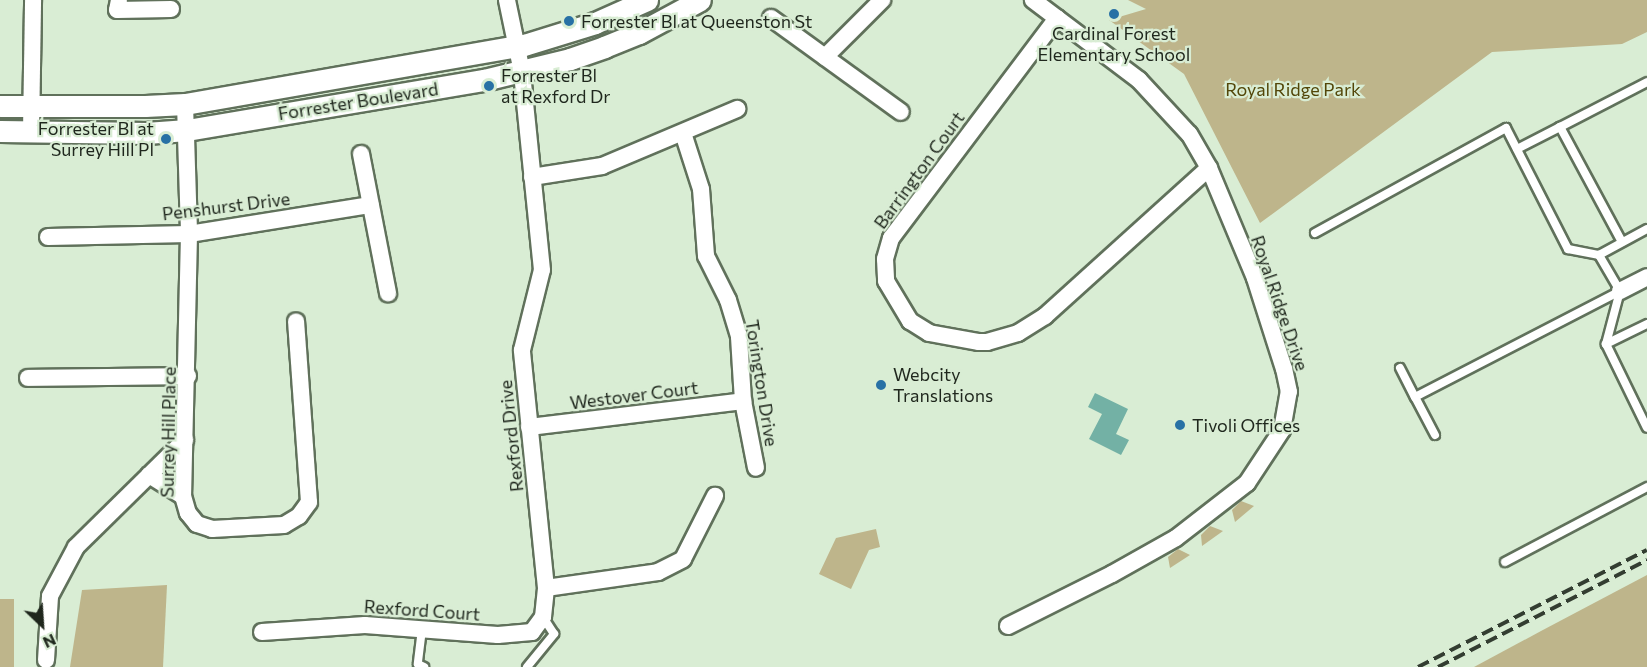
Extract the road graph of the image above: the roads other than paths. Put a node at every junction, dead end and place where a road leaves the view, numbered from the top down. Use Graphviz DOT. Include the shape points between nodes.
graph roads {
  1 [pos="33,0"];
  2 [pos="119,0"];
  3 [pos="507,0"];
  4 [pos="647,0"];
  5 [pos="700,0"];
  6 [pos="882,0"];
  7 [pos="1033,0"];
  8 [pos="171,9"];
  9 [pos="771,18"];
  10 [pos="1057,18"];
  11 [pos="517,47"];
  12 [pos="825,57"];
  13 [pos="522,72"];
  14 [pos="1647,82"];
  15 [pos="185,104"];
  16 [pos="0,106"];
  17 [pos="31,106"];
  18 [pos="737,109"];
  19 [pos="901,112"];
  20 [pos="1560,127"];
  21 [pos="187,130"];
  22 [pos="0,131"];
  23 [pos="31,132"];
  24 [pos="682,133"];
  25 [pos="1517,149"];
  26 [pos="361,154"];
  27 [pos="1209,168"];
  28 [pos="532,177"];
  29 [pos="371,205"];
  30 [pos="1647,229"];
  31 [pos="1315,233"];
  32 [pos="189,234"];
  33 [pos="48,237"];
  34 [pos="1622,242"];
  35 [pos="1599,255"];
  36 [pos="1647,277"];
  37 [pos="1620,291"];
  38 [pos="388,293"];
  39 [pos="296,321"];
  40 [pos="1647,324"];
  41 [pos="1606,345"];
  42 [pos="1400,368"];
  43 [pos="188,376"];
  44 [pos="28,378"];
  45 [pos="1415,397"];
  46 [pos="743,401"];
  47 [pos="529,427"];
  48 [pos="1647,428"];
  49 [pos="1435,435"];
  50 [pos="185,440"];
  51 [pos="756,468"];
  52 [pos="149,475"];
  53 [pos="1647,487"];
  54 [pos="183,495"];
  55 [pos="715,496"];
  56 [pos="1505,562"];
  57 [pos="546,588"];
  58 [pos="543,617"];
  59 [pos="1008,626"];
  60 [pos="422,629"];
  61 [pos="262,632"];
  62 [pos="46,660"];
  63 [pos="424,667"];
  64 [pos="527,667"];
  1 -- 17 [label="street"];
  2 -- 8 [label="street" via="117,10"];
  3 -- 11 [label="street, Rexford Drive"];
  4 -- 11 [label="street, Forrester Boulevard" via="573,31"];
  5 -- 13 [label="street, Forrester Boulevard" via="622,40"];
  6 -- 12 [label="street"];
  7 -- 10 [label="street, Royal Ridge Drive"];
  9 -- 12 [label="street"];
  10 -- 27 [label="street, Royal Ridge Drive" via="1139,80 1189,134"];
  10 -- 27 [label="street, Barrington Court" via="891,238 885,260 886,281 910,321 929,333 979,342 1018,333 1045,316"];
  11 -- 13 [label="street, Rexford Drive"];
  11 -- 15 [label="street, Forrester Boulevard"];
  12 -- 19 [label="street"];
  13 -- 21 [label="street, Forrester Boulevard"];
  13 -- 28 [label="street, Rexford Drive"];
  14 -- 20 [label="lane"];
  15 -- 17 [label="street, Forrester Boulevard"];
  15 -- 21 [label="street, Surrey Hill Place"];
  16 -- 17 [label="street, Forrester Boulevard"];
  17 -- 23 [label="street"];
  18 -- 24 [label="street"];
  20 -- 25 [label="lane"];
  20 -- 34 [label="lane"];
  21 -- 23 [label="street, Forrester Boulevard"];
  21 -- 32 [label="street, Surrey Hill Place"];
  22 -- 23 [label="street, Forrester Boulevard"];
  24 -- 28 [label="street" via="602,166"];
  24 -- 46 [label="street, Torington Drive" via="701,189 706,256 728,300 739,337"];
  25 -- 31 [label="lane" via="1506,128"];
  25 -- 35 [label="lane" via="1568,249"];
  26 -- 29 [label="street"];
  27 -- 59 [label="street, Royal Ridge Drive" via="1255,278 1284,369 1288,392 1282,430 1247,483 1176,538"];
  28 -- 47 [label="street, Rexford Drive" via="542,270 522,350"];
  29 -- 32 [label="street, Penshurst Drive"];
  29 -- 38 [label="street"];
  30 -- 34 [label="lane"];
  32 -- 33 [label="street, Penshurst Drive"];
  32 -- 43 [label="street, Surrey Hill Place"];
  34 -- 35 [label="lane"];
  35 -- 37 [label="lane"];
  36 -- 37 [label="street"];
  37 -- 41 [label="lane"];
  37 -- 45 [label="lane"];
  39 -- 54 [label="street, Surrey Hill Place" via="309,502 299,516 284,525 212,529 197,524 188,513"];
  40 -- 41 [label="lane"];
  41 -- 48 [label="lane"];
  42 -- 45 [label="lane"];
  43 -- 44 [label="street"];
  43 -- 50 [label="street, Surrey Hill Place"];
  45 -- 49 [label="lane"];
  46 -- 47 [label="street, Westover Court"];
  46 -- 51 [label="street, Torington Drive"];
  47 -- 57 [label="street, Rexford Drive"];
  50 -- 52 [label="street"];
  50 -- 54 [label="street, Surrey Hill Place"];
  52 -- 54 [label="street"];
  52 -- 62 [label="street" via="76,547 50,596"];
  53 -- 56 [label="lane"];
  55 -- 57 [label="street" via="683,559 658,572"];
  57 -- 58 [label="street"];
  58 -- 60 [label="street, Rexford Court" via="531,632 498,635"];
  58 -- 64 [label="lane" via="554,634"];
  60 -- 61 [label="street, Rexford Court" via="365,625"];
  60 -- 63 [label="lane" via="418,664"];
}
